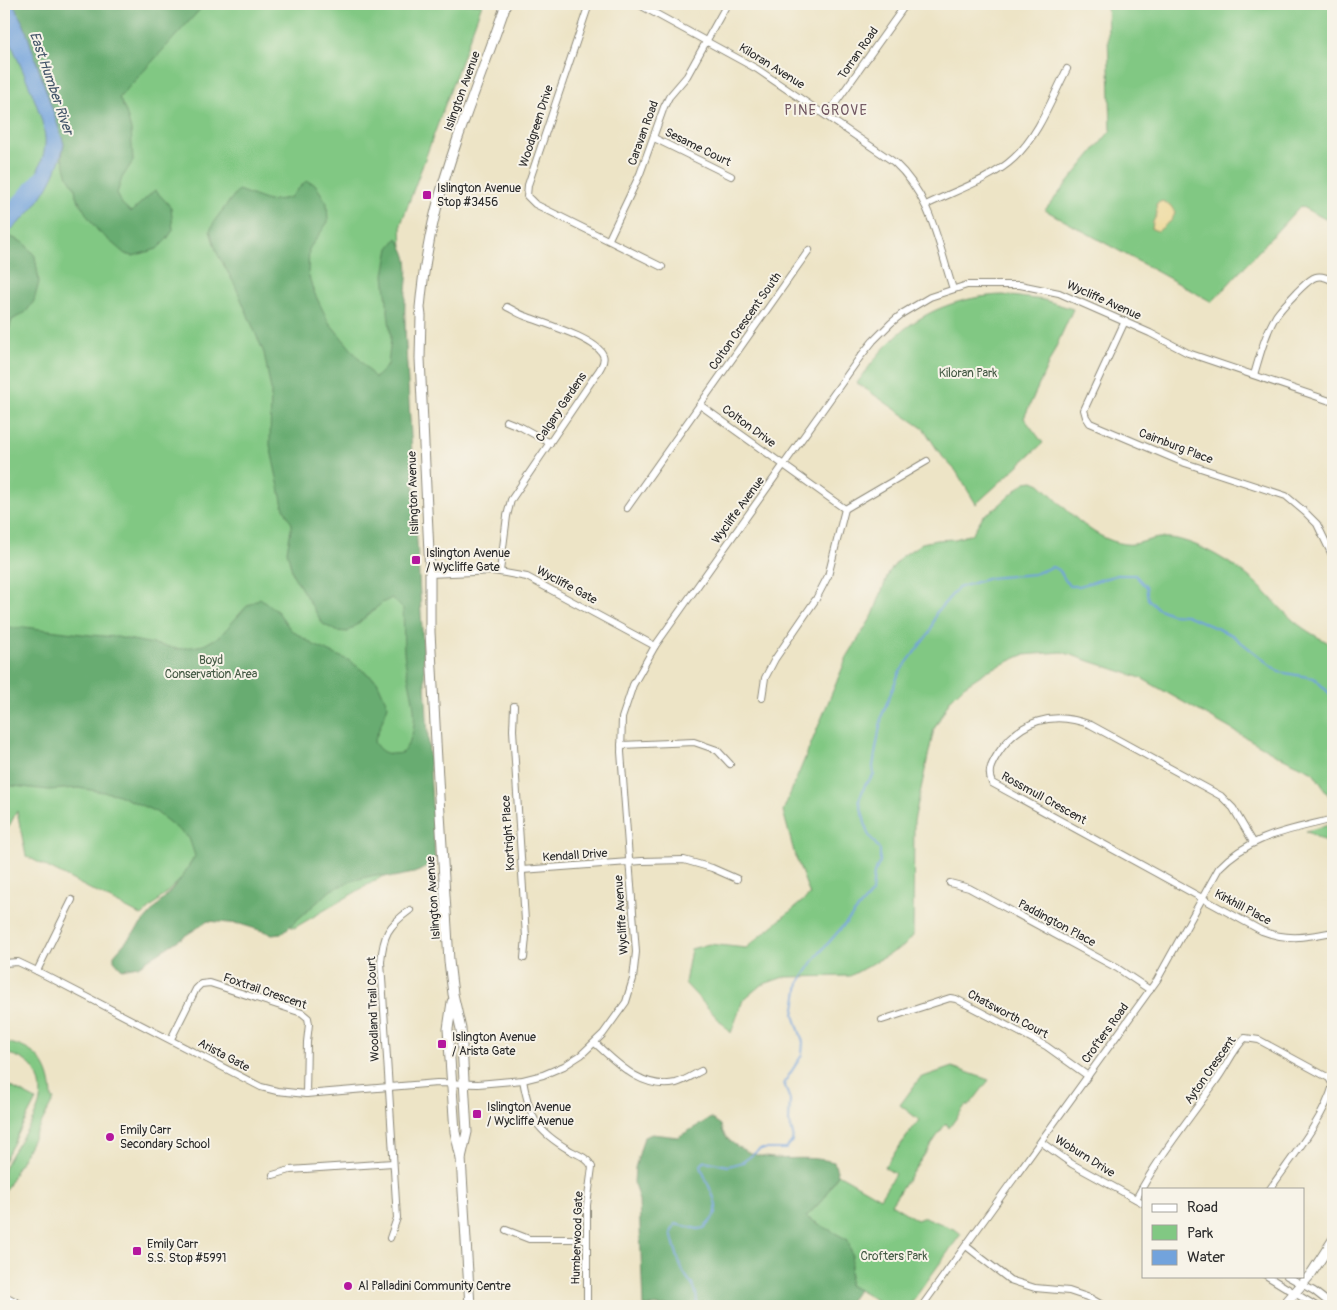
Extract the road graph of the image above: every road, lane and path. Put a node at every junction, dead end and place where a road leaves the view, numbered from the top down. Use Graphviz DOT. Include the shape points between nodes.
graph roads {
  1 [pos="506,4"];
  2 [pos="589,4"];
  3 [pos="638,4"];
  4 [pos="727,4"];
  5 [pos="906,4"];
  6 [pos="706,40"];
  7 [pos="1067,69"];
  8 [pos="827,115"];
  9 [pos="654,138"];
  10 [pos="731,176"];
  11 [pos="926,205"];
  12 [pos="609,239"];
  13 [pos="809,250"];
  14 [pos="662,267"];
  15 [pos="1333,281"];
  16 [pos="953,289"];
  17 [pos="507,307"];
  18 [pos="1125,321"];
  19 [pos="1254,375"];
  20 [pos="1333,402"];
  21 [pos="700,405"];
  22 [pos="506,421"];
  23 [pos="550,442"];
  24 [pos="927,461"];
  25 [pos="784,466"];
  26 [pos="627,508"];
  27 [pos="845,509"];
  28 [pos="1333,557"];
  29 [pos="500,572"];
  30 [pos="430,574"];
  31 [pos="655,646"];
  32 [pos="762,698"];
  33 [pos="514,706"];
  34 [pos="621,745"];
  35 [pos="730,764"];
  36 [pos="1333,819"];
  37 [pos="1253,842"];
  38 [pos="629,862"];
  39 [pos="522,870"];
  40 [pos="737,879"];
  41 [pos="950,883"];
  42 [pos="1203,898"];
  43 [pos="72,900"];
  44 [pos="410,910"];
  45 [pos="1333,932"];
  46 [pos="524,958"];
  47 [pos="4,963"];
  48 [pos="37,971"];
  49 [pos="1150,990"];
  50 [pos="453,994"];
  51 [pos="882,1020"];
  52 [pos="171,1039"];
  53 [pos="595,1043"];
  54 [pos="701,1071"];
  55 [pos="1088,1076"];
  56 [pos="523,1080"];
  57 [pos="452,1083"];
  58 [pos="465,1084"];
  59 [pos="388,1088"];
  60 [pos="306,1094"];
  61 [pos="1041,1142"];
  62 [pos="461,1158"];
  63 [pos="393,1163"];
  64 [pos="273,1175"];
  65 [pos="1142,1188"];
  66 [pos="1142,1188"];
  67 [pos="1271,1188"];
  68 [pos="1136,1199"];
  69 [pos="1142,1203"];
  70 [pos="506,1230"];
  71 [pos="390,1238"];
  72 [pos="587,1240"];
  73 [pos="1333,1240"];
  74 [pos="966,1246"];
  75 [pos="1271,1278"];
  76 [pos="1291,1278"];
  77 [pos="1302,1284"];
  78 [pos="1295,1292"];
  79 [pos="4,1297"];
  80 [pos="21,1306"];
  81 [pos="470,1306"];
  82 [pos="587,1306"];
  83 [pos="922,1306"];
  84 [pos="1104,1306"];
  85 [pos="1283,1306"];
  86 [pos="1316,1306"];
  87 [pos="1333,1306"];
  1 -- 30 [label="main road, Islington Avenue" via="444,181 423,280 420,358"];
  2 -- 12 [label="street, Woodgreen Drive" via="528,185 528,196 535,204"];
  3 -- 6 [label="street, Kiloran Avenue"];
  4 -- 6 [label="street, Caravan Road"];
  5 -- 8 [label="street, Torran Road"];
  6 -- 8 [label="street, Kiloran Avenue"];
  6 -- 9 [label="street, Caravan Road" via="687,76 669,97"];
  7 -- 11 [label="street" via="1037,128 1014,159"];
  8 -- 11 [label="street, Kiloran Avenue" via="894,162 912,181"];
  9 -- 10 [label="street, Sesame Court"];
  9 -- 12 [label="street, Caravan Road"];
  11 -- 16 [label="street, Kiloran Avenue"];
  12 -- 14 [label="street, Woodgreen Drive"];
  13 -- 21 [label="street, Colton Crescent South"];
  15 -- 19 [label="street" via="1317,275 1282,308 1271,326"];
  16 -- 18 [label="street, Wycliffe Avenue" via="967,285 1020,285 1059,293"];
  16 -- 25 [label="street, Wycliffe Avenue" via="916,304 882,331 860,357"];
  17 -- 23 [label="street, Calgary Gardens" via="525,317 568,331 604,356 595,376"];
  18 -- 19 [label="street, Wycliffe Avenue" via="1188,353"];
  18 -- 28 [label="street, Cairnburg Place" via="1084,410 1090,423 1182,462 1286,496 1317,524"];
  19 -- 20 [label="street, Wycliffe Avenue"];
  21 -- 25 [label="street, Colton Drive"];
  21 -- 26 [label="street, Colton Crescent South"];
  22 -- 23 [label="street"];
  23 -- 29 [label="street, Calgary Gardens" via="511,500 506,516"];
  24 -- 27 [label="street"];
  25 -- 27 [label="street, Colton Drive"];
  25 -- 31 [label="street, Wycliffe Avenue"];
  27 -- 32 [label="street" via="828,576 775,659 766,678"];
  29 -- 30 [label="street, Wycliffe Gate"];
  29 -- 31 [label="street, Wycliffe Gate" via="531,579"];
  30 -- 50 [label="main road, Islington Avenue" via="439,797"];
  31 -- 34 [label="street, Wycliffe Avenue" via="626,702"];
  33 -- 39 [label="street, Kortright Place"];
  34 -- 35 [label="street" via="694,742 717,750"];
  34 -- 38 [label="street, Wycliffe Avenue"];
  36 -- 37 [label="street, Crofters Road"];
  37 -- 42 [label="street, Crofters Road" via="1225,862"];
  37 -- 42 [label="street, Rossmull Crescent" via="1233,808 1221,796 1078,720 1053,718 1028,725 998,752 988,775 992,784"];
  38 -- 39 [label="street, Kendall Drive"];
  38 -- 40 [label="street, Kendall Drive" via="684,860"];
  38 -- 53 [label="street, Wycliffe Avenue" via="636,952 633,978 626,1002"];
  39 -- 46 [label="street, Kortright Place"];
  41 -- 49 [label="street, Paddington Place" via="970,888 1117,968"];
  42 -- 45 [label="street, Kirkhill Place" via="1273,935 1292,938"];
  42 -- 49 [label="street, Crofters Road"];
  43 -- 48 [label="street"];
  44 -- 59 [label="street, Woodland Trail Court" via="387,932 382,952"];
  47 -- 48 [label="street, Arista Gate" via="18,962"];
  48 -- 52 [label="street, Arista Gate"];
  49 -- 55 [label="street, Crofters Road"];
  50 -- 57 [label="main road, Islington Avenue" via="448,1029"];
  50 -- 58 [label="main road, Islington Avenue" via="461,1029"];
  51 -- 55 [label="street, Chatsworth Court" via="956,998 1046,1046"];
  52 -- 60 [label="street, Arista Gate" via="261,1087"];
  52 -- 60 [label="street, Foxtrail Crescent" via="201,984 210,983 302,1013 309,1024"];
  53 -- 54 [label="street" via="635,1077 658,1085 678,1083"];
  53 -- 56 [label="street, Wycliffe Avenue" via="558,1069"];
  55 -- 61 [label="street, Crofters Road"];
  56 -- 58 [label="street, Wycliffe Avenue"];
  56 -- 72 [label="street, Humberwood Gate" via="531,1113 542,1130 586,1159 592,1167"];
  57 -- 58 [label="street, Wycliffe Avenue"];
  57 -- 59 [label="street, Arista Gate"];
  57 -- 62 [label="main road, Islington Avenue" via="455,1132"];
  58 -- 62 [label="main road, Islington Avenue" via="467,1132"];
  59 -- 60 [label="street, Arista Gate"];
  59 -- 63 [label="street, Woodland Trail Court"];
  61 -- 68 [label="street, Woburn Drive" via="1072,1164"];
  61 -- 74 [label="street, Crofters Road"];
  62 -- 81 [label="main road, Islington Avenue"];
  63 -- 64 [label="street" via="290,1170"];
  63 -- 71 [label="street, Woodland Trail Court" via="397,1218"];
  65 -- 67 [label="street, Ayton Crescent" via="1245,1038 1259,1040 1328,1078 1333,1085 1316,1121"];
  66 -- 68 [label="street, Ayton Crescent"];
  68 -- 69 [label="street, Woburn Drive"];
  70 -- 72 [label="street" via="529,1240"];
  72 -- 82 [label="street, Humberwood Gate"];
  73 -- 77 [label="main road"];
  74 -- 83 [label="street, Crofters Road"];
  74 -- 84 [label="street" via="1010,1280 1035,1288 1069,1291"];
  75 -- 78 [label="street"];
  76 -- 77 [label="street"];
  77 -- 78 [label="main road"];
  77 -- 87 [label="street"];
  78 -- 85 [label="main road"];
  78 -- 86 [label="street"];
  79 -- 80 [label="main road"];
}
